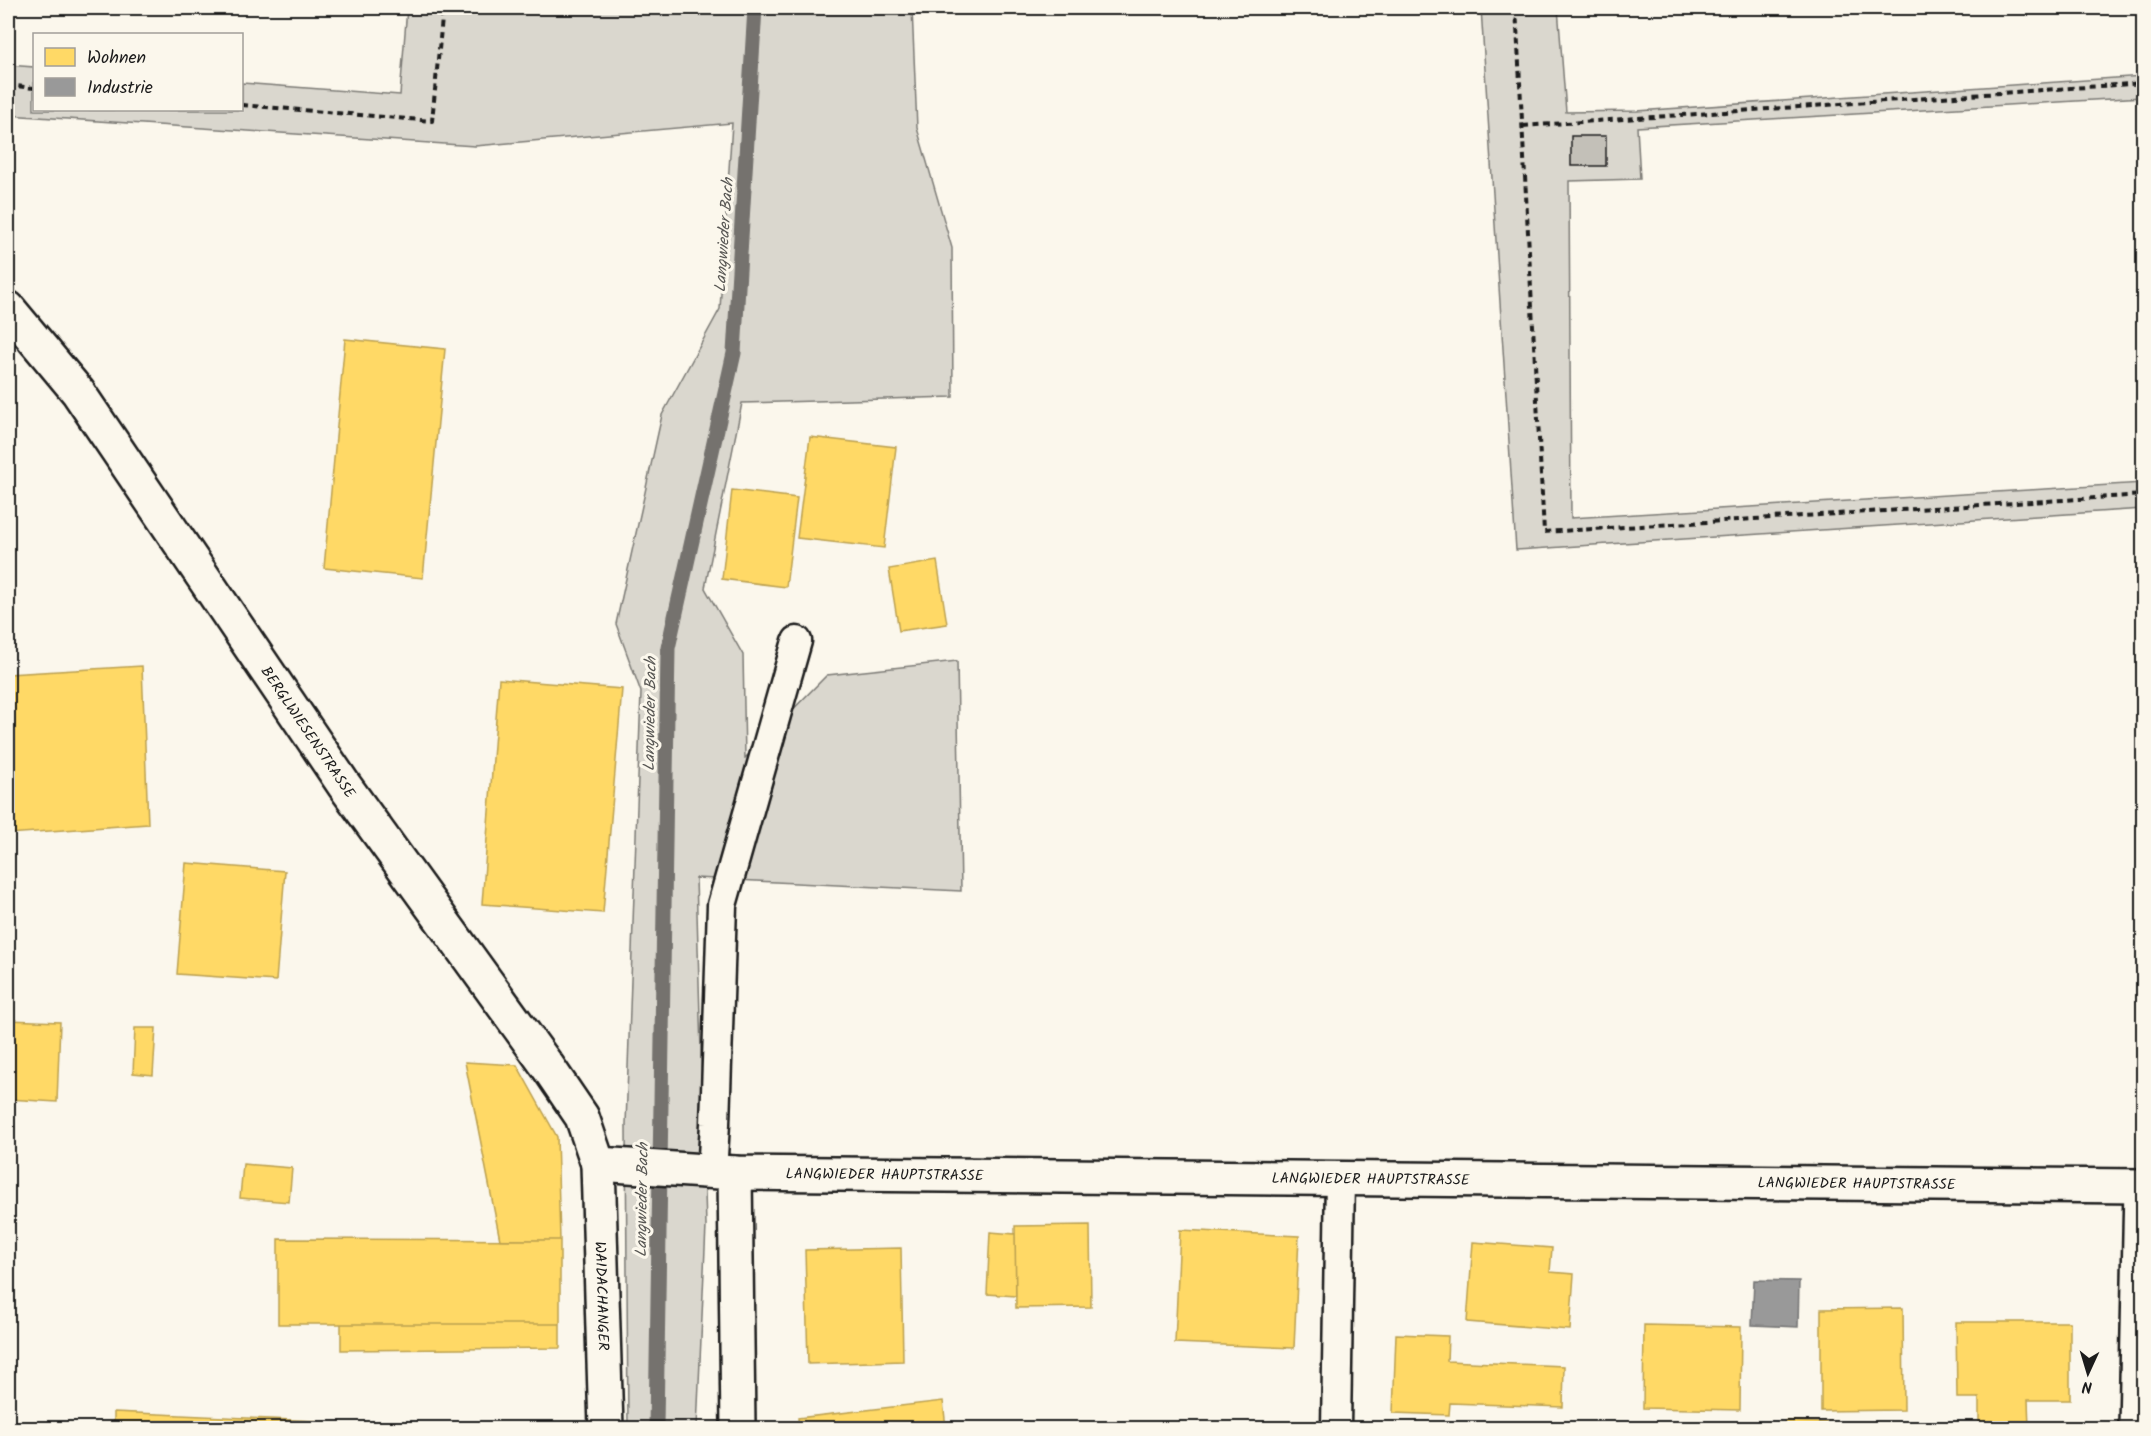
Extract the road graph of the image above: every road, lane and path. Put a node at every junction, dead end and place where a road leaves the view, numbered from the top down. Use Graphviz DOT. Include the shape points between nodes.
graph roads {
  1 [pos="443,8"];
  2 [pos="1516,8"];
  3 [pos="2144,83"];
  4 [pos="8,85"];
  5 [pos="33,87"];
  6 [pos="243,105"];
  7 [pos="1522,126"];
  8 [pos="8,308"];
  9 [pos="2144,495"];
  10 [pos="797,641"];
  11 [pos="610,1165"];
  12 [pos="723,1172"];
  13 [pos="1340,1178"];
  14 [pos="2142,1186"];
  15 [pos="606,1428"];
  16 [pos="738,1428"];
  17 [pos="1336,1428"];
  18 [pos="2136,1428"];
  1 -- 6 [label="path" via="432,121"];
  2 -- 7 [label="path"];
  3 -- 7 [label="path"];
  4 -- 5 [label="path"];
  7 -- 9 [label="path" via="1545,532"];
  8 -- 11 [label="street, BERGLWIESENSTRASSE" via="78,392 344,785 548,1066"];
  10 -- 12 [label="lane" via="722,905 715,1124"];
  11 -- 12 [label="street, LANGWIEDER HAUPTSTRASSE"];
  11 -- 15 [label="street, WAIDACHANGER"];
  12 -- 13 [label="street, LANGWIEDER HAUPTSTRASSE"];
  12 -- 16 [label="street"];
  13 -- 14 [label="street, LANGWIEDER HAUPTSTRASSE"];
  13 -- 17 [label="lane"];
  14 -- 18 [label="street"];
}
